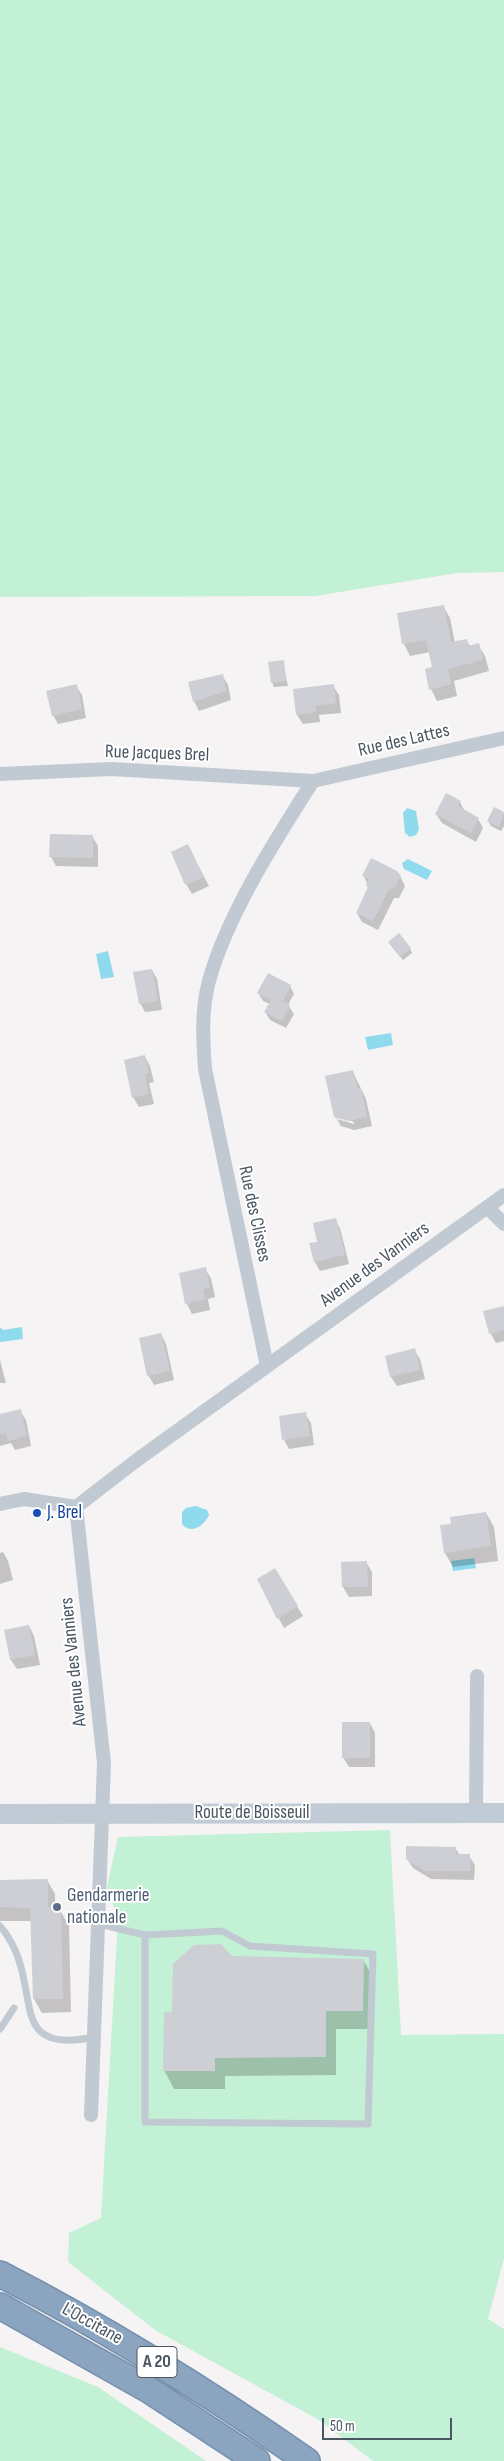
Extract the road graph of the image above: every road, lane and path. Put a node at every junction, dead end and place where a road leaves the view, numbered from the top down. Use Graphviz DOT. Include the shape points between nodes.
graph roads {
  1 [pos="504,738"];
  2 [pos="0,774"];
  3 [pos="312,781"];
  4 [pos="504,1195"];
  5 [pos="488,1206"];
  6 [pos="504,1224"];
  7 [pos="267,1366"];
  8 [pos="0,1504"];
  9 [pos="76,1507"];
  10 [pos="477,1676"];
  11 [pos="476,1813"];
  12 [pos="504,1813"];
  13 [pos="0,1814"];
  14 [pos="103,1814"];
  15 [pos="99,1924"];
  16 [pos="0,1926"];
  17 [pos="145,1935"];
  18 [pos="14,1974"];
  19 [pos="14,1999"];
  20 [pos="14,2008"];
  21 [pos="14,2021"];
  22 [pos="0,2028"];
  23 [pos="94,2037"];
  24 [pos="37,2040"];
  25 [pos="92,2115"];
  26 [pos="0,2274"];
  27 [pos="0,2306"];
  28 [pos="257,2461"];
  29 [pos="307,2461"];
  1 -- 3 [label="street, Rue des Lattes"];
  2 -- 3 [label="street, Rue Jacques Brel" via="111,769"];
  3 -- 7 [label="street, Rue des Clisses" via="279,834 232,923 208,982 203,1027 204,1069"];
  4 -- 5 [label="street, Avenue des Vanniers"];
  5 -- 6 [label="street"];
  5 -- 7 [label="street, Avenue des Vanniers"];
  7 -- 9 [label="street"];
  8 -- 9 [label="street" via="24,1499"];
  9 -- 14 [label="street, Avenue des Vanniers" via="104,1763"];
  10 -- 11 [label="street"];
  11 -- 12 [label="main road, Route de Boisseuil"];
  11 -- 14 [label="main road, Route de Boisseuil"];
  13 -- 14 [label="main road, Route de Boisseuil"];
  14 -- 15 [label="street, Avenue des Vanniers"];
  15 -- 17 [label="lane"];
  15 -- 23 [label="street, Avenue des Vanniers"];
  16 -- 18 [label="lane" via="12,1948"];
  17 -- 17 [label="lane" via="222,1932 250,1946 373,1954 368,2124 145,2122"];
  19 -- 20 [label="lane"];
  20 -- 21 [label="lane"];
  20 -- 22 [label="lane"];
  23 -- 24 [label="lane"];
  23 -- 25 [label="street, Avenue des Vanniers"];
  26 -- 29 [label="highway, L'Occitane / A 20" via="154,2359"];
  27 -- 28 [label="highway, L'Occitane / A 20" via="150,2390"];
}
